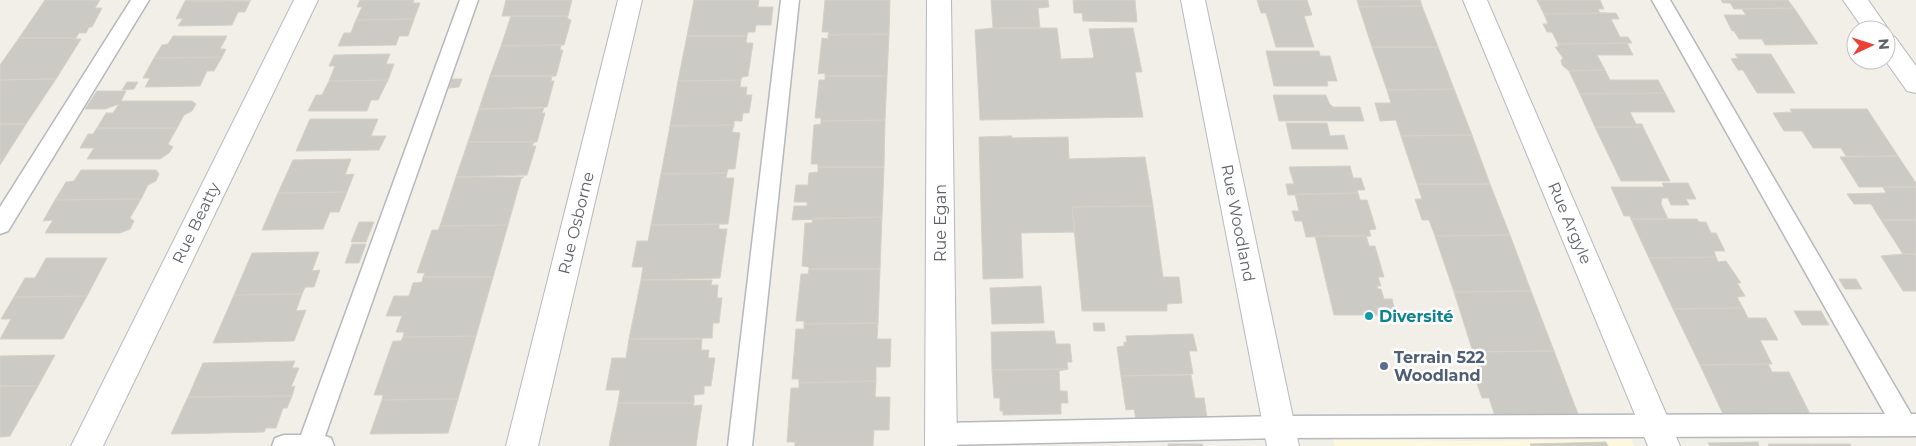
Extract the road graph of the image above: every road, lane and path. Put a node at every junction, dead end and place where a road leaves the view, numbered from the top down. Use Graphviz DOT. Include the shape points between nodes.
graph roads {
  1 [pos="140,0"];
  2 [pos="306,0"];
  3 [pos="469,0"];
  4 [pos="630,0"];
  5 [pos="790,0"];
  6 [pos="939,0"];
  7 [pos="1193,0"];
  8 [pos="1475,0"];
  9 [pos="1661,0"];
  10 [pos="1855,0"];
  11 [pos="1869,20"];
  12 [pos="1896,57"];
  13 [pos="1916,84"];
  14 [pos="0,225"];
  15 [pos="1910,425"];
  16 [pos="1281,437"];
  17 [pos="1660,437"];
  18 [pos="941,440"];
  19 [pos="87,446"];
  20 [pos="284,446"];
  21 [pos="309,446"];
  22 [pos="323,446"];
  23 [pos="522,446"];
  24 [pos="740,446"];
  1 -- 14 [label="lane"];
  2 -- 19 [label="street, Rue Beatty"];
  3 -- 21 [label="lane"];
  4 -- 23 [label="street, Rue Osborne"];
  5 -- 24 [label="lane"];
  6 -- 18 [label="street, Rue Egan"];
  7 -- 16 [label="street, Rue Woodland"];
  8 -- 17 [label="street, Rue Argyle"];
  9 -- 15 [label="lane"];
  10 -- 11 [label="street"];
  12 -- 13 [label="street"];
  15 -- 17 [label="lane"];
  16 -- 17 [label="lane"];
  16 -- 18 [label="lane"];
  20 -- 21 [label="lane"];
  21 -- 22 [label="lane"];
}
